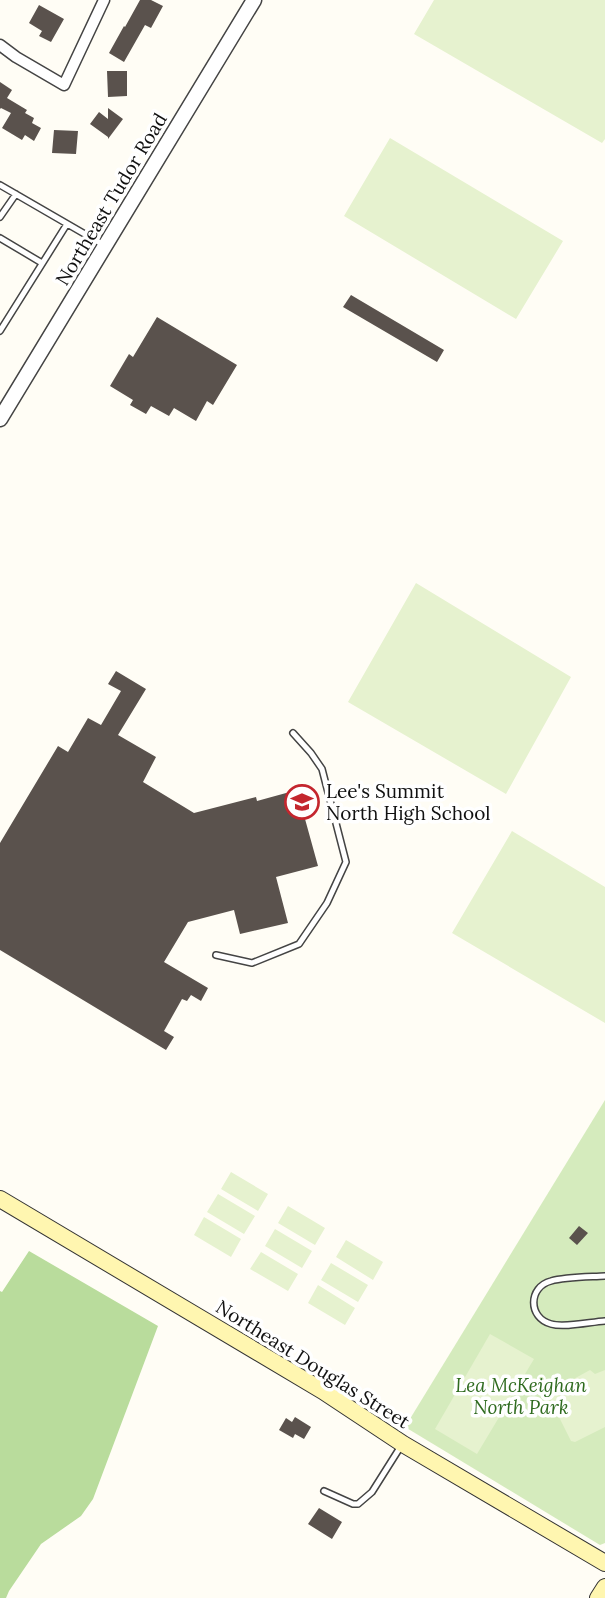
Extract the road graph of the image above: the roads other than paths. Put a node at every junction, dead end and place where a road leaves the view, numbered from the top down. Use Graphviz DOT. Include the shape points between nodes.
graph roads {
  1 [pos="104,0"];
  2 [pos="254,0"];
  3 [pos="0,45"];
  4 [pos="0,185"];
  5 [pos="16,194"];
  6 [pos="0,217"];
  7 [pos="66,223"];
  8 [pos="0,238"];
  9 [pos="105,246"];
  10 [pos="42,263"];
  11 [pos="0,331"];
  12 [pos="0,419"];
  13 [pos="293,733"];
  14 [pos="216,955"];
  15 [pos="0,1199"];
  16 [pos="605,1276"];
  17 [pos="605,1321"];
  18 [pos="403,1444"];
  19 [pos="324,1491"];
  20 [pos="605,1563"];
  21 [pos="605,1587"];
  22 [pos="598,1598"];
  1 -- 3 [label="street" via="64,85"];
  2 -- 9 [label="street, Northeast Tudor Road"];
  4 -- 5 [label="lane"];
  5 -- 6 [label="lane"];
  5 -- 7 [label="lane"];
  7 -- 9 [label="lane"];
  7 -- 10 [label="lane"];
  8 -- 10 [label="lane"];
  9 -- 12 [label="street, Northeast Tudor Road"];
  10 -- 11 [label="lane"];
  13 -- 14 [label="lane" via="322,769 346,862 327,903 299,944 252,963"];
  15 -- 18 [label="main road, Northeast Douglas Street" via="323,1391"];
  16 -- 17 [label="lane" via="550,1281 540,1286 533,1306 538,1317 557,1325"];
  18 -- 19 [label="lane" via="372,1492 358,1504"];
  18 -- 20 [label="main road, Northeast Douglas Street"];
  21 -- 22 [label="main road"];
}
